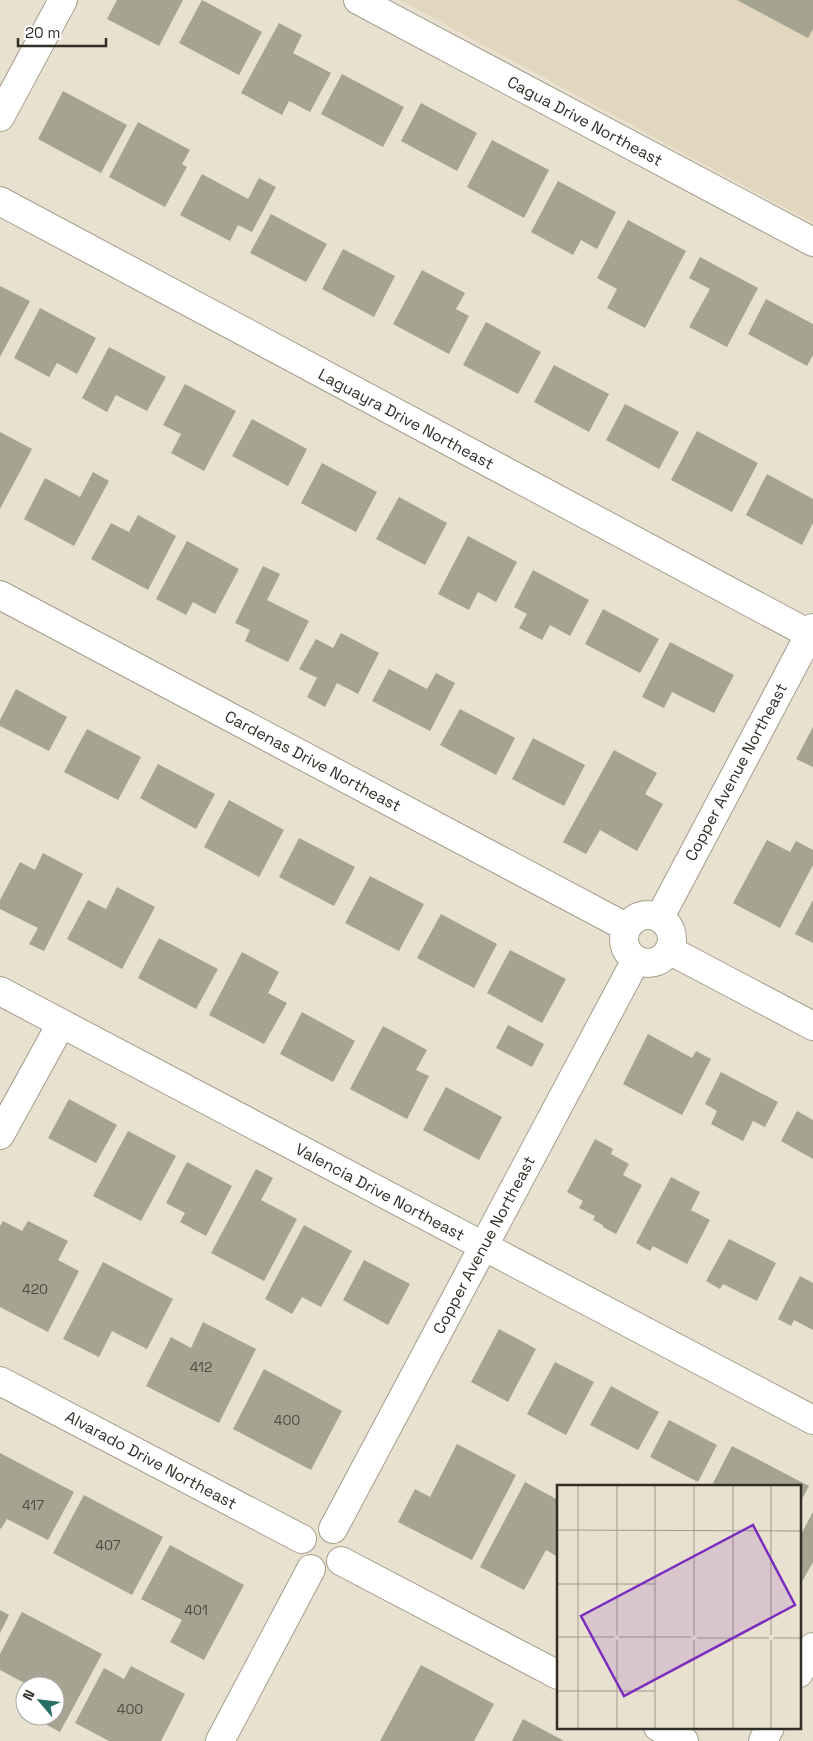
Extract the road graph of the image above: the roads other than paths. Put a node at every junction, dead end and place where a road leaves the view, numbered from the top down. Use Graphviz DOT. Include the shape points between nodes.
graph roads {
  1 [pos="62,0"];
  2 [pos="358,0"];
  3 [pos="0,117"];
  4 [pos="0,201"];
  5 [pos="813,242"];
  6 [pos="0,595"];
  7 [pos="812,633"];
  8 [pos="660,917"];
  9 [pos="626,927"];
  10 [pos="669,950"];
  11 [pos="636,960"];
  12 [pos="0,991"];
  13 [pos="60,1024"];
  14 [pos="813,1026"];
  15 [pos="0,1136"];
  16 [pos="483,1246"];
  17 [pos="0,1381"];
  18 [pos="813,1420"];
  19 [pos="332,1529"];
  20 [pos="302,1538"];
  21 [pos="341,1561"];
  22 [pos="311,1569"];
  23 [pos="813,1647"];
  24 [pos="800,1670"];
  25 [pos="557,1674"];
  26 [pos="660,1728"];
  27 [pos="770,1728"];
  28 [pos="220,1741"];
  29 [pos="684,1741"];
  30 [pos="763,1741"];
  1 -- 3 [label="street"];
  2 -- 5 [label="street, Cagua Drive Northeast"];
  4 -- 7 [label="street, Laguayra Drive Northeast"];
  6 -- 9 [label="street, Cardenas Drive Northeast"];
  7 -- 8 [label="street, Copper Avenue Northeast"];
  8 -- 9 [label="street" via="637,916"];
  8 -- 10 [label="street" via="670,928"];
  9 -- 11 [label="street" via="623,942 629,955"];
  10 -- 11 [label="street" via="651,963"];
  10 -- 14 [label="street"];
  11 -- 16 [label="street, Copper Avenue Northeast"];
  12 -- 13 [label="street, Valencia Drive Northeast"];
  13 -- 15 [label="street"];
  13 -- 16 [label="street, Valencia Drive Northeast"];
  16 -- 18 [label="street, Valencia Drive Northeast"];
  16 -- 19 [label="street, Copper Avenue Northeast"];
  17 -- 20 [label="street, Alvarado Drive Northeast"];
  19 -- 20 [label="street" via="312,1529"];
  19 -- 21 [label="street" via="344,1547"];
  20 -- 22 [label="street" via="299,1545 301,1559"];
  21 -- 22 [label="street" via="324,1572"];
  21 -- 25 [label="street"];
  22 -- 28 [label="street"];
  23 -- 24 [label="street"];
  26 -- 29 [label="street"];
  27 -- 30 [label="street"];
}
